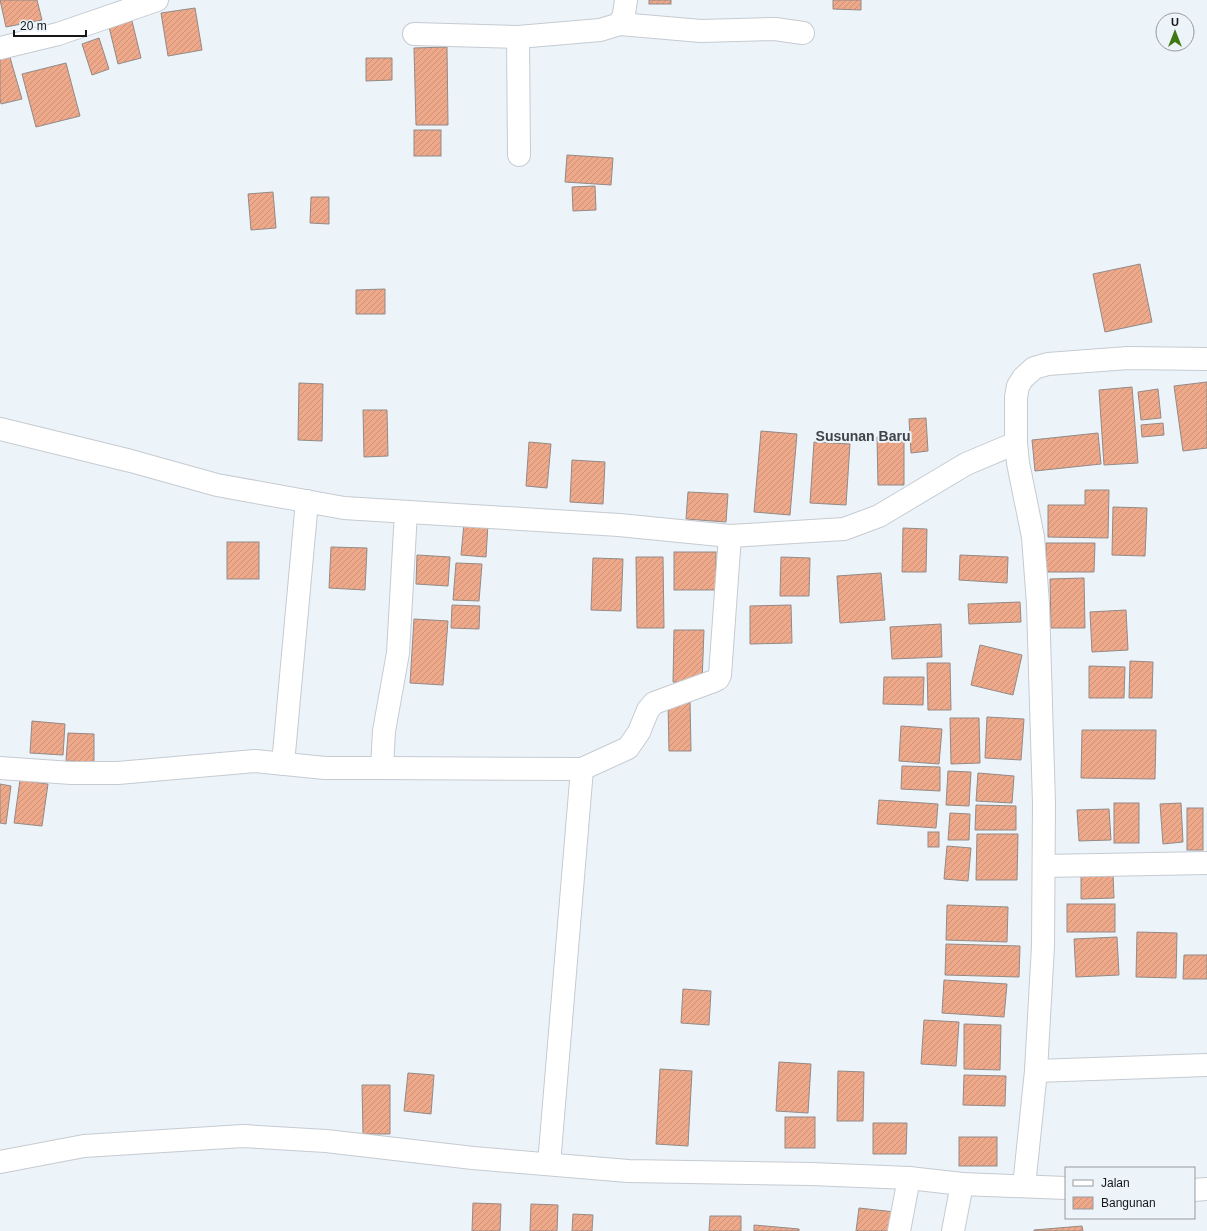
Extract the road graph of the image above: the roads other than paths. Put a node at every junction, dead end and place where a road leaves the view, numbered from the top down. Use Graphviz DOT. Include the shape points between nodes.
graph roads {
  1 [pos="157,0"];
  2 [pos="626,0"];
  3 [pos="620,24"];
  4 [pos="803,33"];
  5 [pos="414,34"];
  6 [pos="518,37"];
  7 [pos="0,48"];
  8 [pos="519,155"];
  9 [pos="1207,359"];
  10 [pos="0,430"];
  11 [pos="1016,443"];
  12 [pos="306,501"];
  13 [pos="406,512"];
  14 [pos="730,536"];
  15 [pos="283,764"];
  16 [pos="0,768"];
  17 [pos="382,768"];
  18 [pos="582,769"];
  19 [pos="1207,863"];
  20 [pos="1044,866"];
  21 [pos="1207,1065"];
  22 [pos="1036,1071"];
  23 [pos="0,1162"];
  24 [pos="549,1164"];
  25 [pos="909,1178"];
  26 [pos="962,1184"];
  27 [pos="1024,1186"];
  28 [pos="1065,1188"];
  29 [pos="1207,1189"];
  30 [pos="1195,1190"];
  31 [pos="899,1231"];
  32 [pos="953,1231"];
  1 -- 7 [label="street" via="58,34"];
  2 -- 3 [label="street"];
  3 -- 4 [label="street" via="701,31 776,29"];
  3 -- 6 [label="street" via="600,30"];
  5 -- 6 [label="street"];
  6 -- 8 [label="street"];
  9 -- 11 [label="street" via="1128,358 1048,364 1034,368 1018,386"];
  10 -- 12 [label="street" via="131,461 217,485"];
  11 -- 14 [label="street" via="966,464 878,516 844,529"];
  11 -- 20 [label="street" via="1033,537 1038,604"];
  12 -- 13 [label="street" via="344,508"];
  12 -- 15 [label="street"];
  13 -- 14 [label="street" via="619,525"];
  13 -- 17 [label="street" via="398,653 384,731"];
  14 -- 18 [label="street" via="718,679 654,703 628,748"];
  15 -- 16 [label="street" via="255,762 118,773"];
  15 -- 17 [label="street" via="325,768"];
  17 -- 18 [label="street"];
  18 -- 24 [label="street"];
  19 -- 20 [label="street"];
  20 -- 22 [label="street" via="1043,946"];
  21 -- 22 [label="street"];
  22 -- 27 [label="street"];
  23 -- 24 [label="street" via="84,1146 243,1136 326,1141"];
  24 -- 25 [label="street" via="628,1171"];
  25 -- 26 [label="street"];
  25 -- 31 [label="street"];
  26 -- 27 [label="street"];
  26 -- 32 [label="street"];
  27 -- 28 [label="street"];
  29 -- 30 [label="street"];
}
